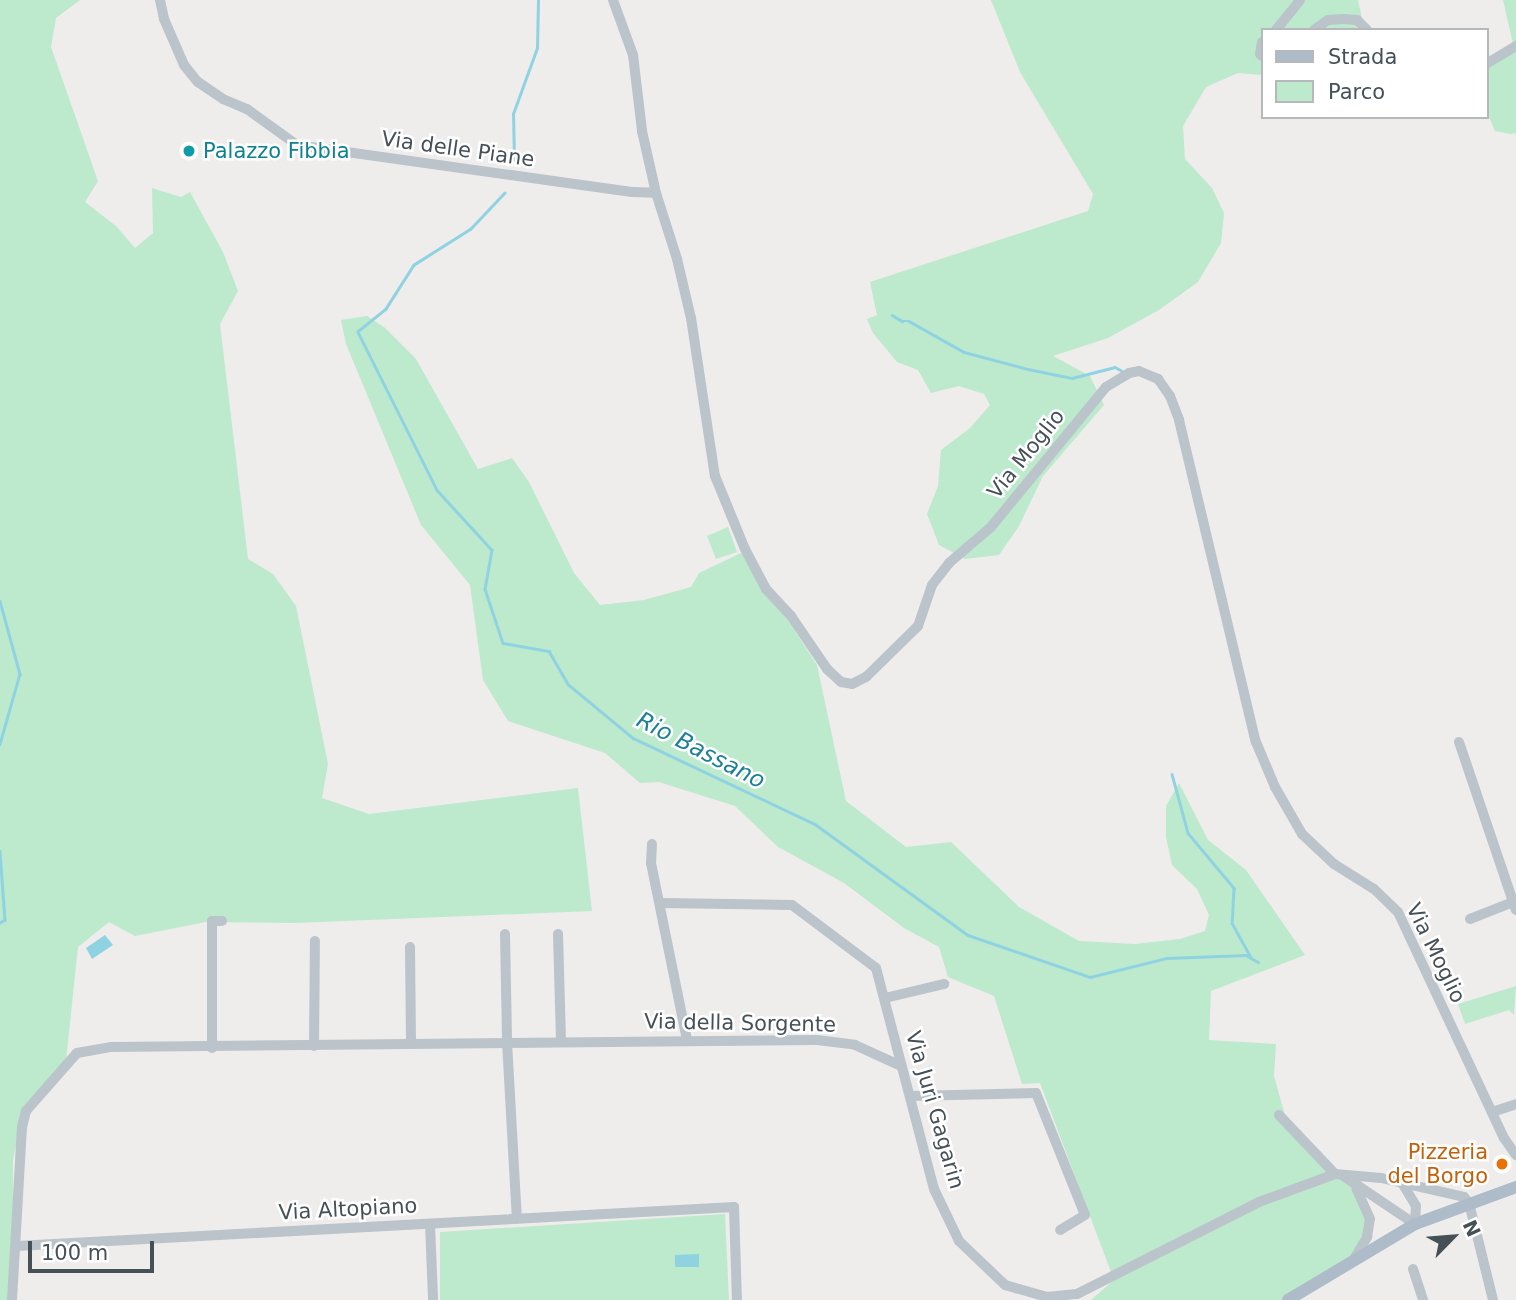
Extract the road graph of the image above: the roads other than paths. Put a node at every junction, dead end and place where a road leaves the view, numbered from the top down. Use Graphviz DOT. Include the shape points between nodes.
graph roads {
  1 [pos="160,0"];
  2 [pos="613,0"];
  3 [pos="1300,0"];
  4 [pos="1278,28"];
  5 [pos="1317,28"];
  6 [pos="1365,28"];
  7 [pos="1516,46"];
  8 [pos="1488,63"];
  9 [pos="656,193"];
  10 [pos="1459,742"];
  11 [pos="652,844"];
  12 [pos="661,903"];
  13 [pos="1514,906"];
  14 [pos="1470,919"];
  15 [pos="222,921"];
  16 [pos="505,934"];
  17 [pos="558,934"];
  18 [pos="315,941"];
  19 [pos="410,947"];
  20 [pos="944,984"];
  21 [pos="885,998"];
  22 [pos="687,1040"];
  23 [pos="561,1041"];
  24 [pos="507,1042"];
  25 [pos="411,1043"];
  26 [pos="314,1046"];
  27 [pos="212,1048"];
  28 [pos="901,1066"];
  29 [pos="911,1096"];
  30 [pos="1516,1104"];
  31 [pos="1492,1112"];
  32 [pos="1279,1115"];
  33 [pos="1516,1155"];
  34 [pos="1339,1174"];
  35 [pos="1402,1183"];
  36 [pos="1354,1184"];
  37 [pos="1516,1187"];
  38 [pos="1428,1188"];
  39 [pos="1469,1203"];
  40 [pos="1416,1206"];
  41 [pos="517,1219"];
  42 [pos="430,1224"];
  43 [pos="1415,1224"];
  44 [pos="1060,1230"];
  45 [pos="17,1246"];
  46 [pos="1354,1259"];
  47 [pos="1413,1269"];
  48 [pos="12,1300"];
  49 [pos="433,1300"];
  50 [pos="737,1300"];
  51 [pos="1288,1300"];
  52 [pos="1423,1300"];
  53 [pos="1493,1300"];
  1 -- 9 [label="street, Via delle Piane" via="184,65 198,82 247,109 297,145"];
  2 -- 9 [label="street, Via Moglio" via="633,55 642,131"];
  3 -- 4 [label="street"];
  5 -- 6 [label="street" via="1328,20 1343,19 1357,20"];
  7 -- 8 [label="street"];
  9 -- 31 [label="street, Via Moglio" via="691,318 715,477 766,589 841,682 852,684 866,677 918,626 932,585 948,563 991,527 1106,387 1139,371 1158,379 1179,419 1256,741 1275,787 1303,834 1334,864 1374,889 1398,912"];
  10 -- 13 [label="street"];
  11 -- 12 [label="street"];
  12 -- 21 [label="street, Via Juri Gagarin" via="792,905 876,968"];
  12 -- 22 [label="street"];
  13 -- 14 [label="street"];
  15 -- 27 [label="street" via="212,921"];
  16 -- 24 [label="street"];
  17 -- 23 [label="street"];
  18 -- 26 [label="street"];
  19 -- 25 [label="street"];
  20 -- 21 [label="street"];
  21 -- 28 [label="street, Via Juri Gagarin"];
  22 -- 23 [label="street, Via della Sorgente"];
  22 -- 28 [label="street, Via della Sorgente" via="817,1040 855,1045"];
  23 -- 24 [label="street"];
  24 -- 25 [label="street"];
  24 -- 41 [label="street"];
  25 -- 26 [label="street"];
  26 -- 27 [label="street"];
  27 -- 45 [label="street" via="111,1047 77,1054 26,1111"];
  28 -- 29 [label="street, Via Juri Gagarin"];
  29 -- 34 [label="street, Via Juri Gagarin" via="934,1189 959,1241 1005,1285 1046,1297 1090,1290 1259,1202"];
  29 -- 44 [label="street" via="1036,1093 1085,1215"];
  30 -- 31 [label="street"];
  31 -- 33 [label="street, Via Moglio"];
  32 -- 34 [label="street"];
  34 -- 35 [label="street, Via Juri Gagarin"];
  34 -- 36 [label="street"];
  35 -- 38 [label="street, Via Juri Gagarin"];
  35 -- 40 [label="street"];
  36 -- 43 [label="street"];
  36 -- 46 [label="street" via="1370,1219 1367,1237"];
  37 -- 39 [label="main road"];
  38 -- 39 [label="street, Via Juri Gagarin" via="1457,1193"];
  38 -- 40 [label="street"];
  39 -- 43 [label="main road"];
  39 -- 53 [label="street"];
  40 -- 43 [label="street"];
  41 -- 42 [label="street, Via Altopiano"];
  41 -- 50 [label="street, Via Altopiano" via="734,1207"];
  42 -- 45 [label="street, Via Altopiano"];
  42 -- 49 [label="street, Via Altopiano"];
  43 -- 46 [label="main road"];
  45 -- 48 [label="street"];
  46 -- 51 [label="main road"];
  47 -- 52 [label="street"];
}
